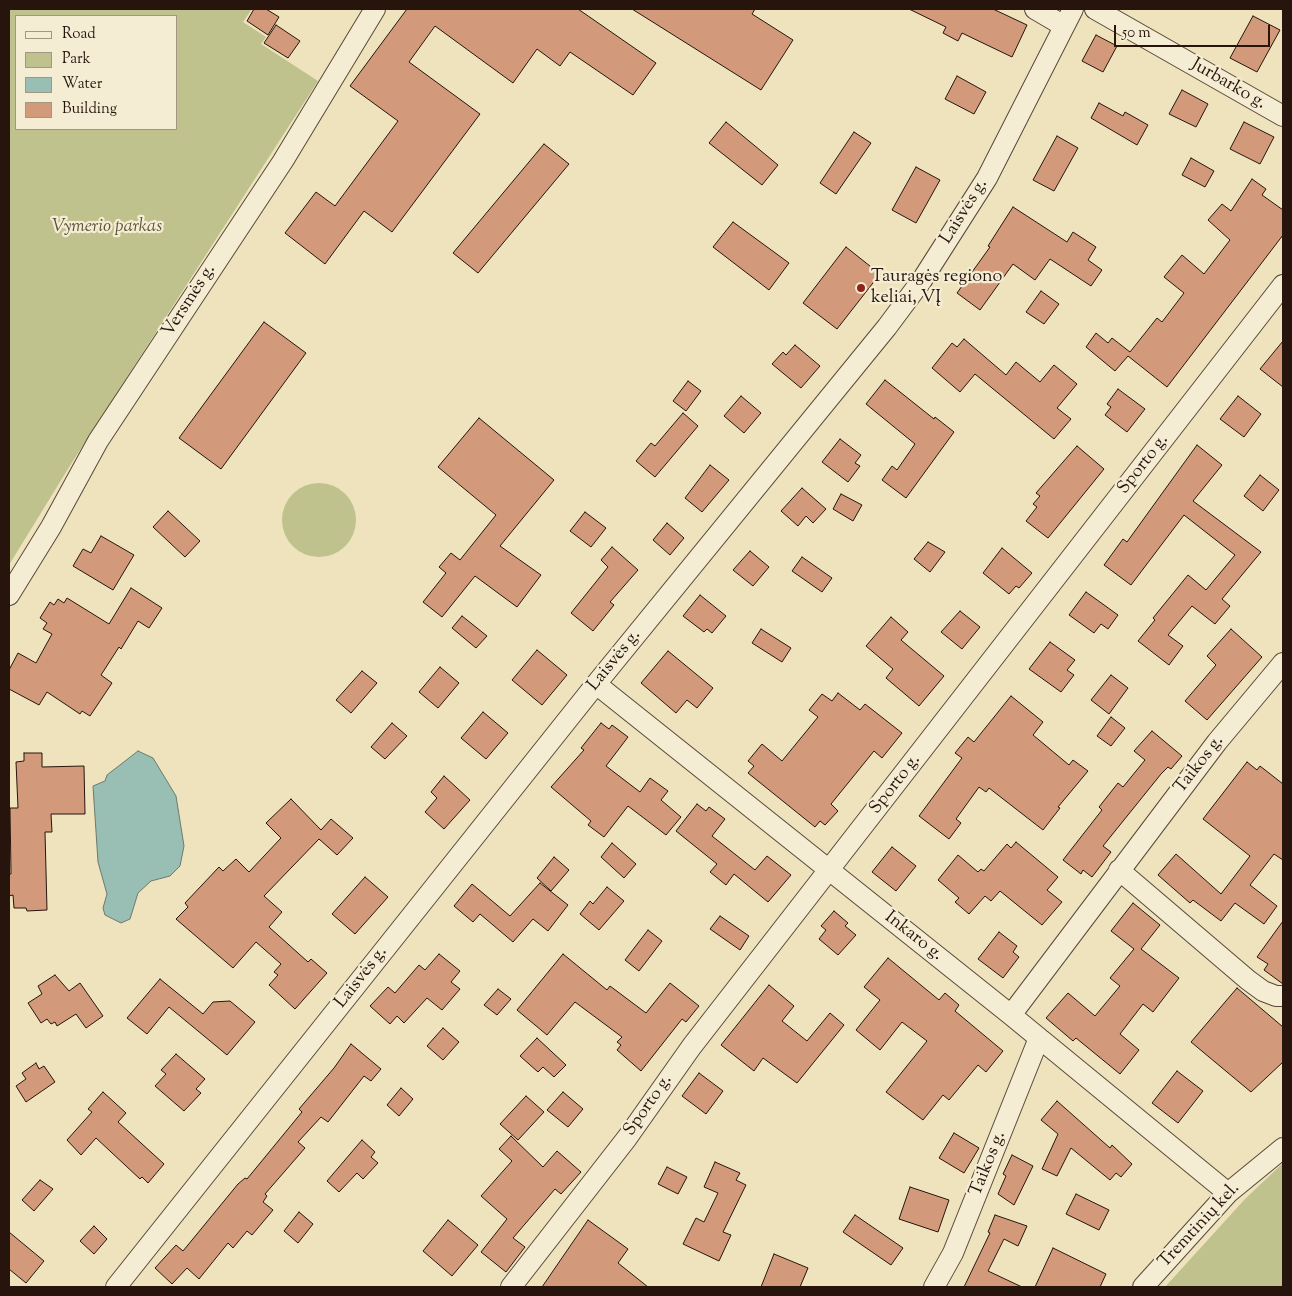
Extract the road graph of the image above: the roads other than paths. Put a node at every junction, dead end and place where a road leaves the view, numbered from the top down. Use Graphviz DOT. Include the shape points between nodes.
graph roads {
  1 [pos="375,9"];
  2 [pos="1034,9"];
  3 [pos="1096,9"];
  4 [pos="1069,17"];
  5 [pos="1283,116"];
  6 [pos="1283,285"];
  7 [pos="9,595"];
  8 [pos="1283,663"];
  9 [pos="596,684"];
  10 [pos="1119,870"];
  11 [pos="829,871"];
  12 [pos="1283,996"];
  13 [pos="1010,1015"];
  14 [pos="1039,1038"];
  15 [pos="1283,1148"];
  16 [pos="1228,1193"];
  17 [pos="116,1287"];
  18 [pos="511,1287"];
  19 [pos="934,1287"];
  20 [pos="1143,1287"];
  1 -- 7 [label="street, Versmės g." via="283,161 98,441"];
  2 -- 4 [label="street"];
  3 -- 5 [label="street, Jurbarko g."];
  4 -- 9 [label="street, Laisvės g." via="987,178 922,280 849,375"];
  6 -- 11 [label="street, Sporto g."];
  8 -- 10 [label="street, Taikos g." via="1217,742"];
  9 -- 11 [label="street, Inkaro g."];
  9 -- 17 [label="street, Laisvės g."];
  10 -- 12 [label="street" via="1262,991"];
  10 -- 13 [label="street, Taikos g."];
  11 -- 13 [label="street, Inkaro g."];
  11 -- 18 [label="street, Sporto g." via="692,1046 627,1138"];
  13 -- 14 [label="street, Inkaro g."];
  14 -- 16 [label="street, Inkaro g."];
  14 -- 19 [label="street, Taikos g." via="953,1253"];
  15 -- 16 [label="street, Tremtinių kel."];
  16 -- 20 [label="street, Tremtinių kel."];
}
